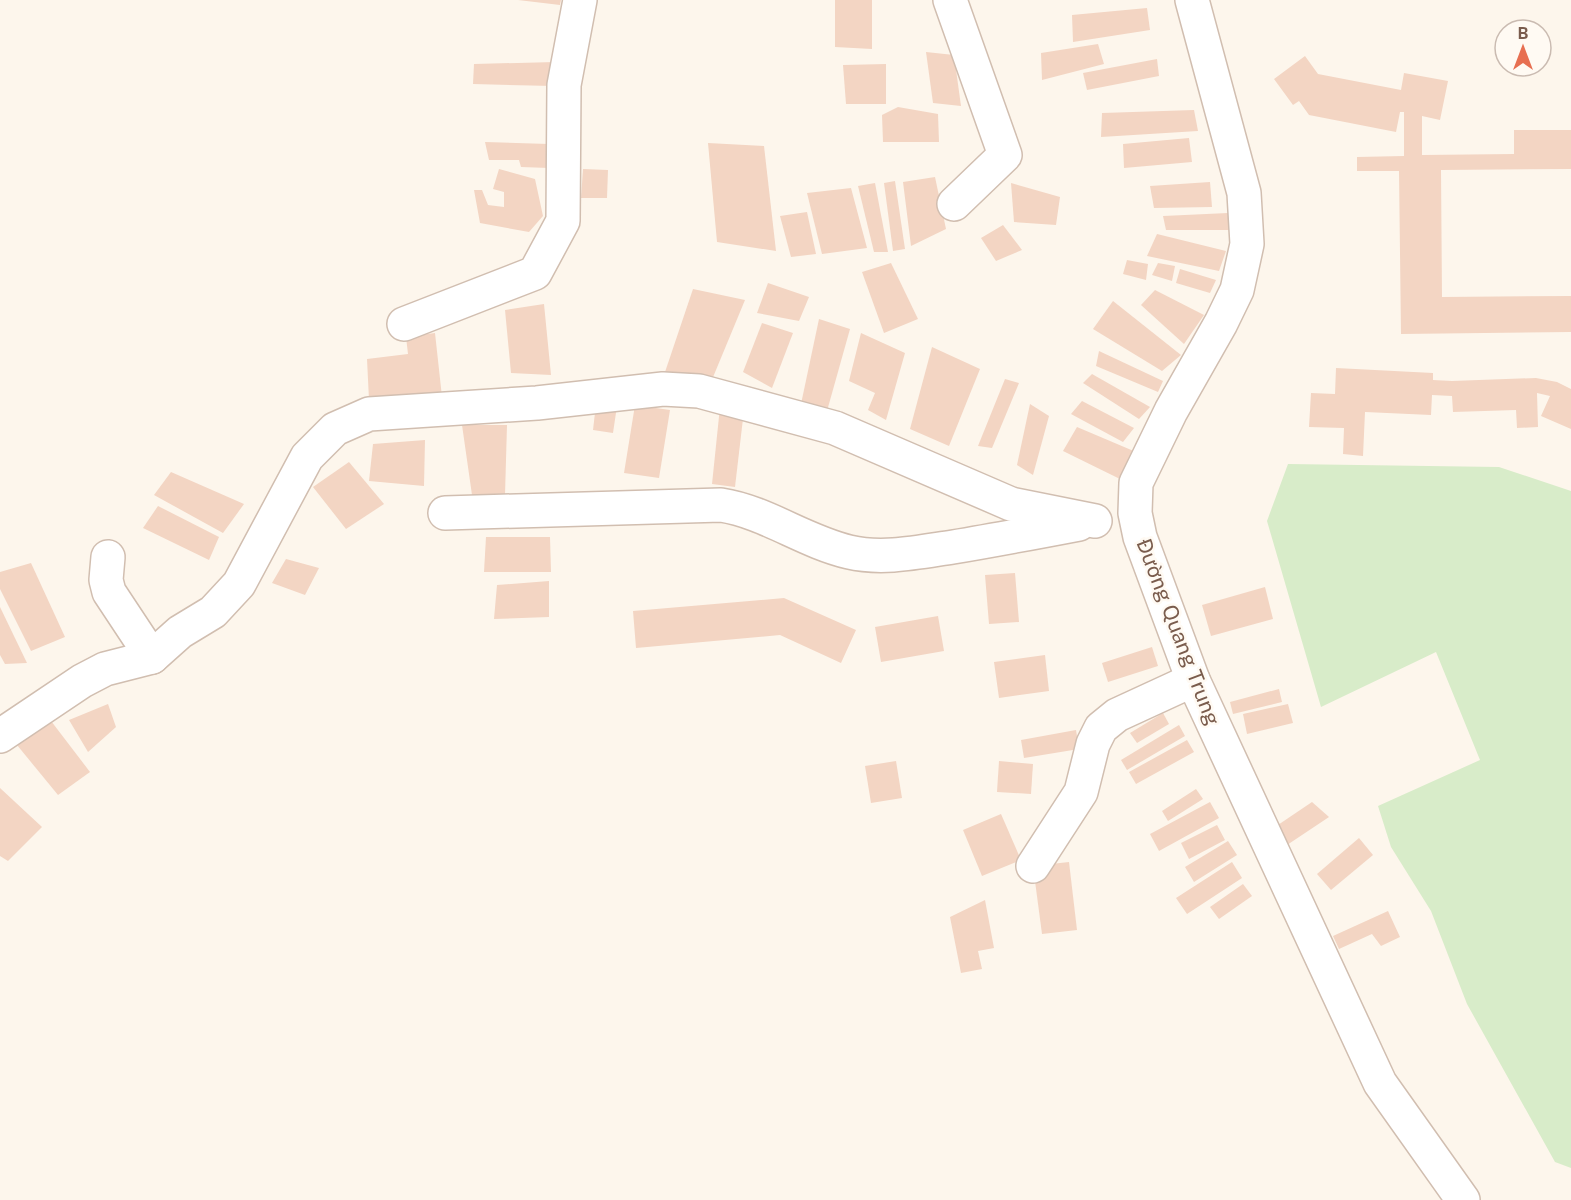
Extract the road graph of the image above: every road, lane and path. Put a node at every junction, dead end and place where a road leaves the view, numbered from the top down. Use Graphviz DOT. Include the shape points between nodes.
graph roads {
  1 [pos="580,0"];
  2 [pos="950,0"];
  3 [pos="1192,0"];
  4 [pos="954,204"];
  5 [pos="404,324"];
  6 [pos="1137,483"];
  7 [pos="445,513"];
  8 [pos="1095,521"];
  9 [pos="108,557"];
  10 [pos="152,657"];
  11 [pos="1193,680"];
  12 [pos="0,736"];
  13 [pos="1033,867"];
  14 [pos="1462,1200"];
  1 -- 5 [label="street" via="564,85 563,221 535,273"];
  2 -- 4 [label="street" via="1005,155"];
  3 -- 6 [label="street, Đường Quang Trung" via="1244,193 1247,244 1237,290"];
  6 -- 8 [label="street" via="1115,510"];
  6 -- 11 [label="street, Đường Quang Trung" via="1135,513 1140,537"];
  7 -- 8 [label="street" via="721,505 747,509 828,546 873,555 906,554"];
  8 -- 10 [label="street" via="1011,504 835,428 699,391 663,389 537,403 369,414 335,429 320,441 307,457 239,584 213,612 180,632"];
  9 -- 10 [label="street" via="109,592"];
  10 -- 12 [label="street" via="105,669"];
  11 -- 13 [label="street" via="1116,715 1101,728 1081,792"];
  11 -- 14 [label="street, Đường Quang Trung" via="1380,1083"];
}
